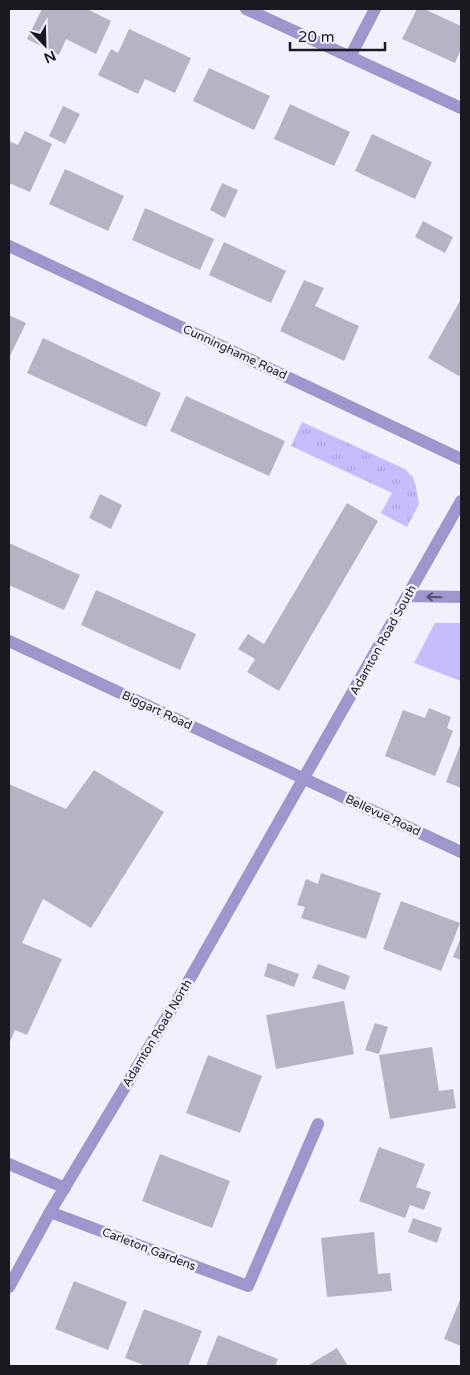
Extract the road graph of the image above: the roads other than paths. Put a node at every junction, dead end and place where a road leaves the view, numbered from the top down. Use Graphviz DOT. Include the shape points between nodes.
graph roads {
  1 [pos="246,9"];
  2 [pos="375,9"];
  3 [pos="350,57"];
  4 [pos="461,108"];
  5 [pos="9,246"];
  6 [pos="461,458"];
  7 [pos="461,502"];
  8 [pos="407,596"];
  9 [pos="461,597"];
  10 [pos="9,641"];
  11 [pos="304,779"];
  12 [pos="461,852"];
  13 [pos="318,1124"];
  14 [pos="9,1164"];
  15 [pos="65,1188"];
  16 [pos="50,1212"];
  17 [pos="9,1287"];
  1 -- 3 [label="street"];
  2 -- 3 [label="street"];
  3 -- 4 [label="street"];
  5 -- 6 [label="street, Cunninghame Road"];
  7 -- 8 [label="street, Adamton Road South"];
  9 -- 8 [label="street, one-way"];
  8 -- 11 [label="street, Adamton Road South"];
  10 -- 11 [label="street, Biggart Road"];
  11 -- 12 [label="street, Bellevue Road"];
  11 -- 15 [label="street, Adamton Road North" via="193,974"];
  13 -- 16 [label="street, Carleton Gardens" via="248,1286"];
  14 -- 15 [label="street"];
  15 -- 16 [label="street, Adamton Road North"];
  16 -- 17 [label="street, Adamton Road North"];
}
